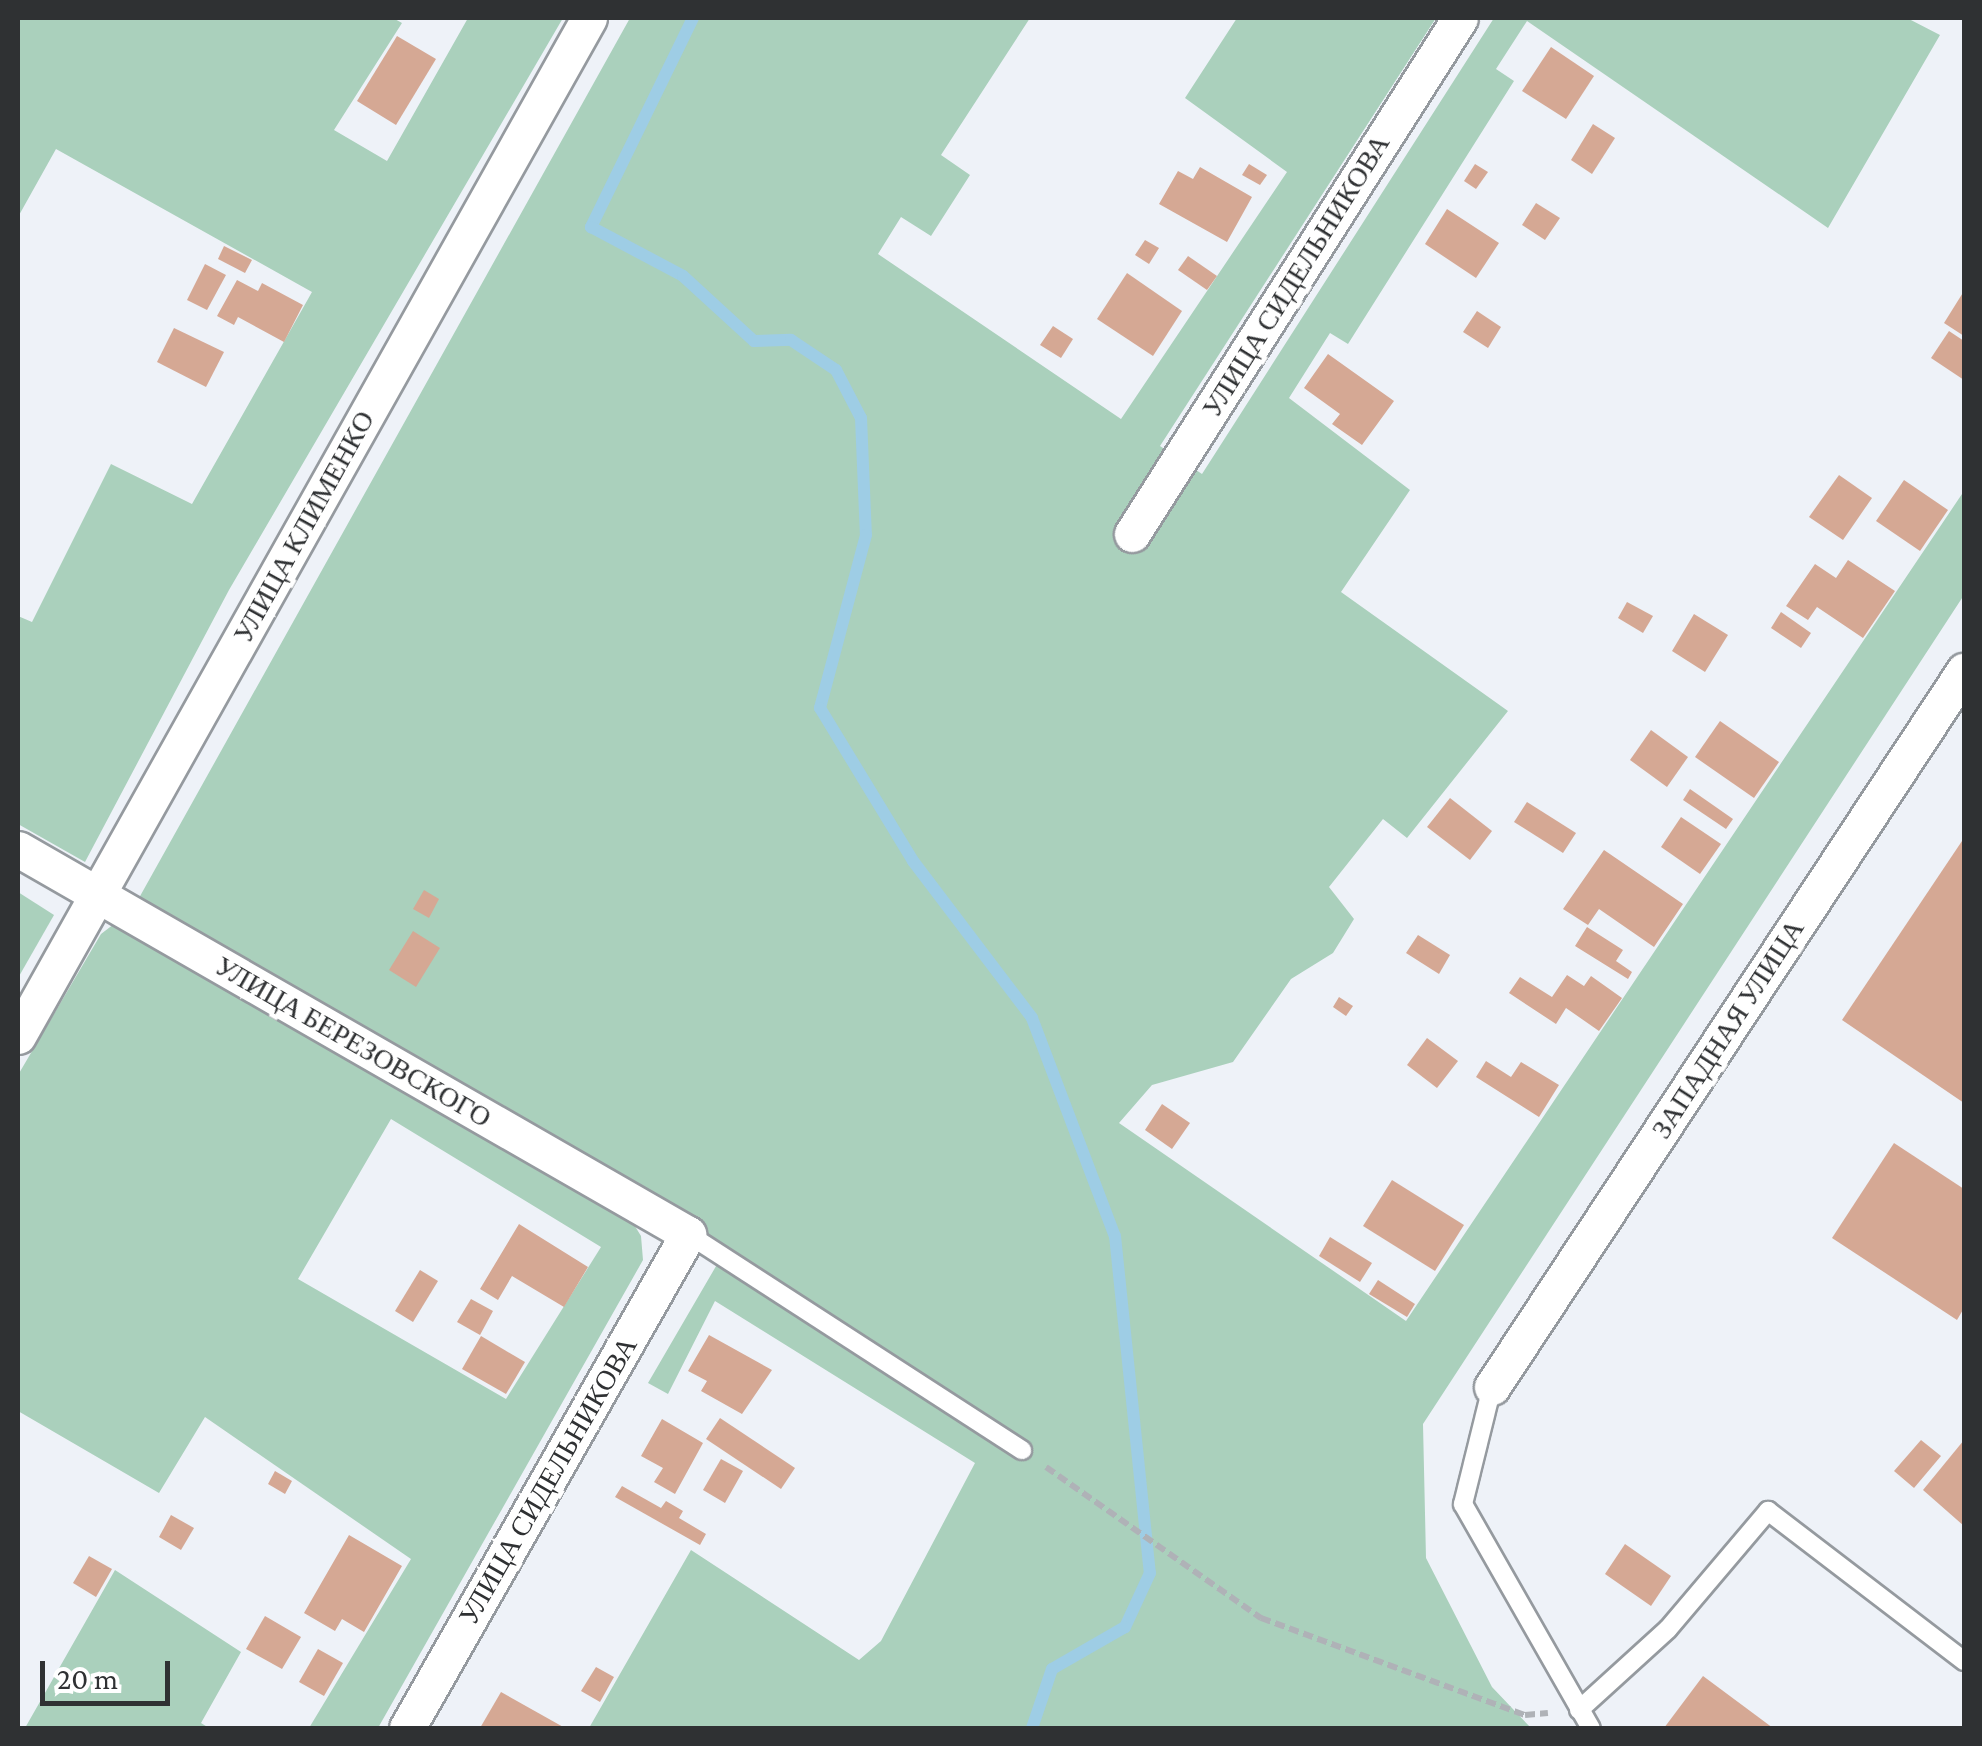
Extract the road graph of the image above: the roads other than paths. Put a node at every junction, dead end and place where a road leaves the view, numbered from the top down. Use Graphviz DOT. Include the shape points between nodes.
graph roads {
  1 [pos="589,18"];
  2 [pos="1460,18"];
  3 [pos="1132,534"];
  4 [pos="1964,671"];
  5 [pos="18,849"];
  6 [pos="98,896"];
  7 [pos="18,1036"];
  8 [pos="688,1234"];
  9 [pos="1492,1387"];
  10 [pos="1022,1450"];
  11 [pos="1964,1660"];
  12 [pos="1579,1710"];
  13 [pos="407,1728"];
  14 [pos="1591,1728"];
  1 -- 6 [label="street, УЛИЦА КЛИМЕНКО"];
  2 -- 3 [label="street, УЛИЦА СИДЕЛЬНИКОВА"];
  4 -- 9 [label="street, ЗАПАДНАЯ УЛИЦА"];
  5 -- 6 [label="street, УЛИЦА БЕРЕЗОВСКОГО"];
  6 -- 7 [label="street, УЛИЦА КЛИМЕНКО"];
  6 -- 8 [label="street, УЛИЦА БЕРЕЗОВСКОГО"];
  8 -- 10 [label="lane"];
  8 -- 13 [label="street, УЛИЦА СИДЕЛЬНИКОВА"];
  9 -- 12 [label="lane" via="1463,1504"];
  11 -- 12 [label="lane" via="1768,1511 1668,1629"];
  12 -- 14 [label="lane"];
}
